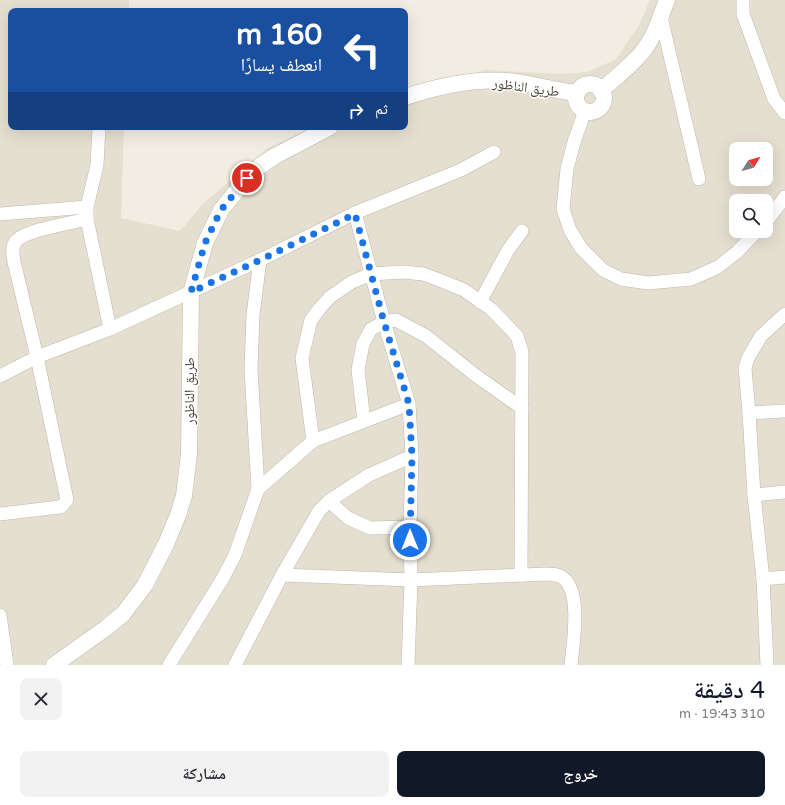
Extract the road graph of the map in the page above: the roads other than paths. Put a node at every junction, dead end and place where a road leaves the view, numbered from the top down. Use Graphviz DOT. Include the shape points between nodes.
graph roads {
  1 [pos="667,0"];
  2 [pos="743,0"];
  3 [pos="660,17"];
  4 [pos="601,91"];
  5 [pos="577,93"];
  6 [pos="408,96"];
  7 [pos="585,111"];
  8 [pos="785,113"];
  9 [pos="99,130"];
  10 [pos="324,130"];
  11 [pos="494,152"];
  12 [pos="699,179"];
  13 [pos="785,197"];
  14 [pos="87,213"];
  15 [pos="773,213"];
  16 [pos="0,214"];
  17 [pos="355,214"];
  18 [pos="522,231"];
  19 [pos="750,238"];
  20 [pos="260,260"];
  21 [pos="371,274"];
  22 [pos="191,292"];
  23 [pos="480,302"];
  24 [pos="785,314"];
  25 [pos="384,322"];
  26 [pos="110,330"];
  27 [pos="37,357"];
  28 [pos="0,376"];
  29 [pos="409,404"];
  30 [pos="522,408"];
  31 [pos="785,411"];
  32 [pos="750,413"];
  33 [pos="364,421"];
  34 [pos="313,441"];
  35 [pos="412,456"];
  36 [pos="258,488"];
  37 [pos="785,492"];
  38 [pos="754,495"];
  39 [pos="329,501"];
  40 [pos="0,514"];
  41 [pos="410,527"];
  42 [pos="282,575"];
  43 [pos="521,575"];
  44 [pos="785,577"];
  45 [pos="762,579"];
  46 [pos="411,580"];
  47 [pos="0,615"];
  48 [pos="8,665"];
  49 [pos="54,665"];
  50 [pos="169,665"];
  51 [pos="235,665"];
  52 [pos="408,665"];
  53 [pos="571,665"];
  54 [pos="767,665"];
  1 -- 3 [label="street"];
  2 -- 8 [label="street" via="743,14 774,99"];
  3 -- 4 [label="street" via="646,47"];
  3 -- 12 [label="street"];
  4 -- 5 [label="street" via="596,86 588,84 581,87"];
  4 -- 7 [label="street" via="604,97 601,107 595,111"];
  5 -- 6 [label="street, طريق الناظور" via="508,81 469,82"];
  5 -- 7 [label="street" via="577,104"];
  7 -- 19 [label="street" via="567,169 564,209 570,230 581,248 603,270 621,279 648,283 691,279 718,267"];
  9 -- 14 [label="street" via="97,165"];
  10 -- 22 [label="street, طريق الناظور" via="260,166 236,190 221,210 205,243"];
  11 -- 17 [label="street" via="461,170"];
  13 -- 15 [label="street"];
  14 -- 16 [label="street"];
  14 -- 26 [label="street"];
  14 -- 27 [label="street" via="23,236 16,241 13,248 14,262"];
  17 -- 20 [label="street"];
  17 -- 21 [label="street"];
  18 -- 23 [label="street" via="508,250"];
  20 -- 22 [label="street"];
  20 -- 36 [label="street" via="253,315 251,369"];
  21 -- 23 [label="street" via="424,274 464,290"];
  21 -- 25 [label="street"];
  21 -- 34 [label="street" via="352,282 330,297 311,320 302,358"];
  22 -- 26 [label="street"];
  22 -- 49 [label="street, طريق الناظور" via="189,454 184,496 178,515 158,562 145,585 123,614"];
  23 -- 30 [label="street" via="491,309 517,336 522,352"];
  24 -- 32 [label="street" via="761,336 748,358 745,368"];
  25 -- 29 [label="street"];
  25 -- 30 [label="street" via="396,320 426,336"];
  25 -- 33 [label="street" via="371,329 363,344 358,370"];
  26 -- 27 [label="street"];
  27 -- 28 [label="street"];
  27 -- 40 [label="street" via="67,500 60,507"];
  29 -- 33 [label="street"];
  29 -- 35 [label="street"];
  30 -- 43 [label="street"];
  31 -- 32 [label="street"];
  32 -- 38 [label="street"];
  33 -- 34 [label="street"];
  34 -- 36 [label="street"];
  35 -- 39 [label="street" via="369,475"];
  35 -- 41 [label="street"];
  36 -- 50 [label="street" via="235,554 223,578"];
  37 -- 38 [label="street"];
  38 -- 45 [label="street"];
  39 -- 41 [label="street" via="348,518 370,528"];
  39 -- 42 [label="street" via="319,511"];
  41 -- 46 [label="street"];
  42 -- 46 [label="street"];
  42 -- 51 [label="street"];
  43 -- 46 [label="street"];
  43 -- 53 [label="street" via="556,574 570,587 574,599"];
  44 -- 45 [label="street"];
  45 -- 54 [label="street"];
  46 -- 52 [label="street"];
  47 -- 48 [label="street"];
}
